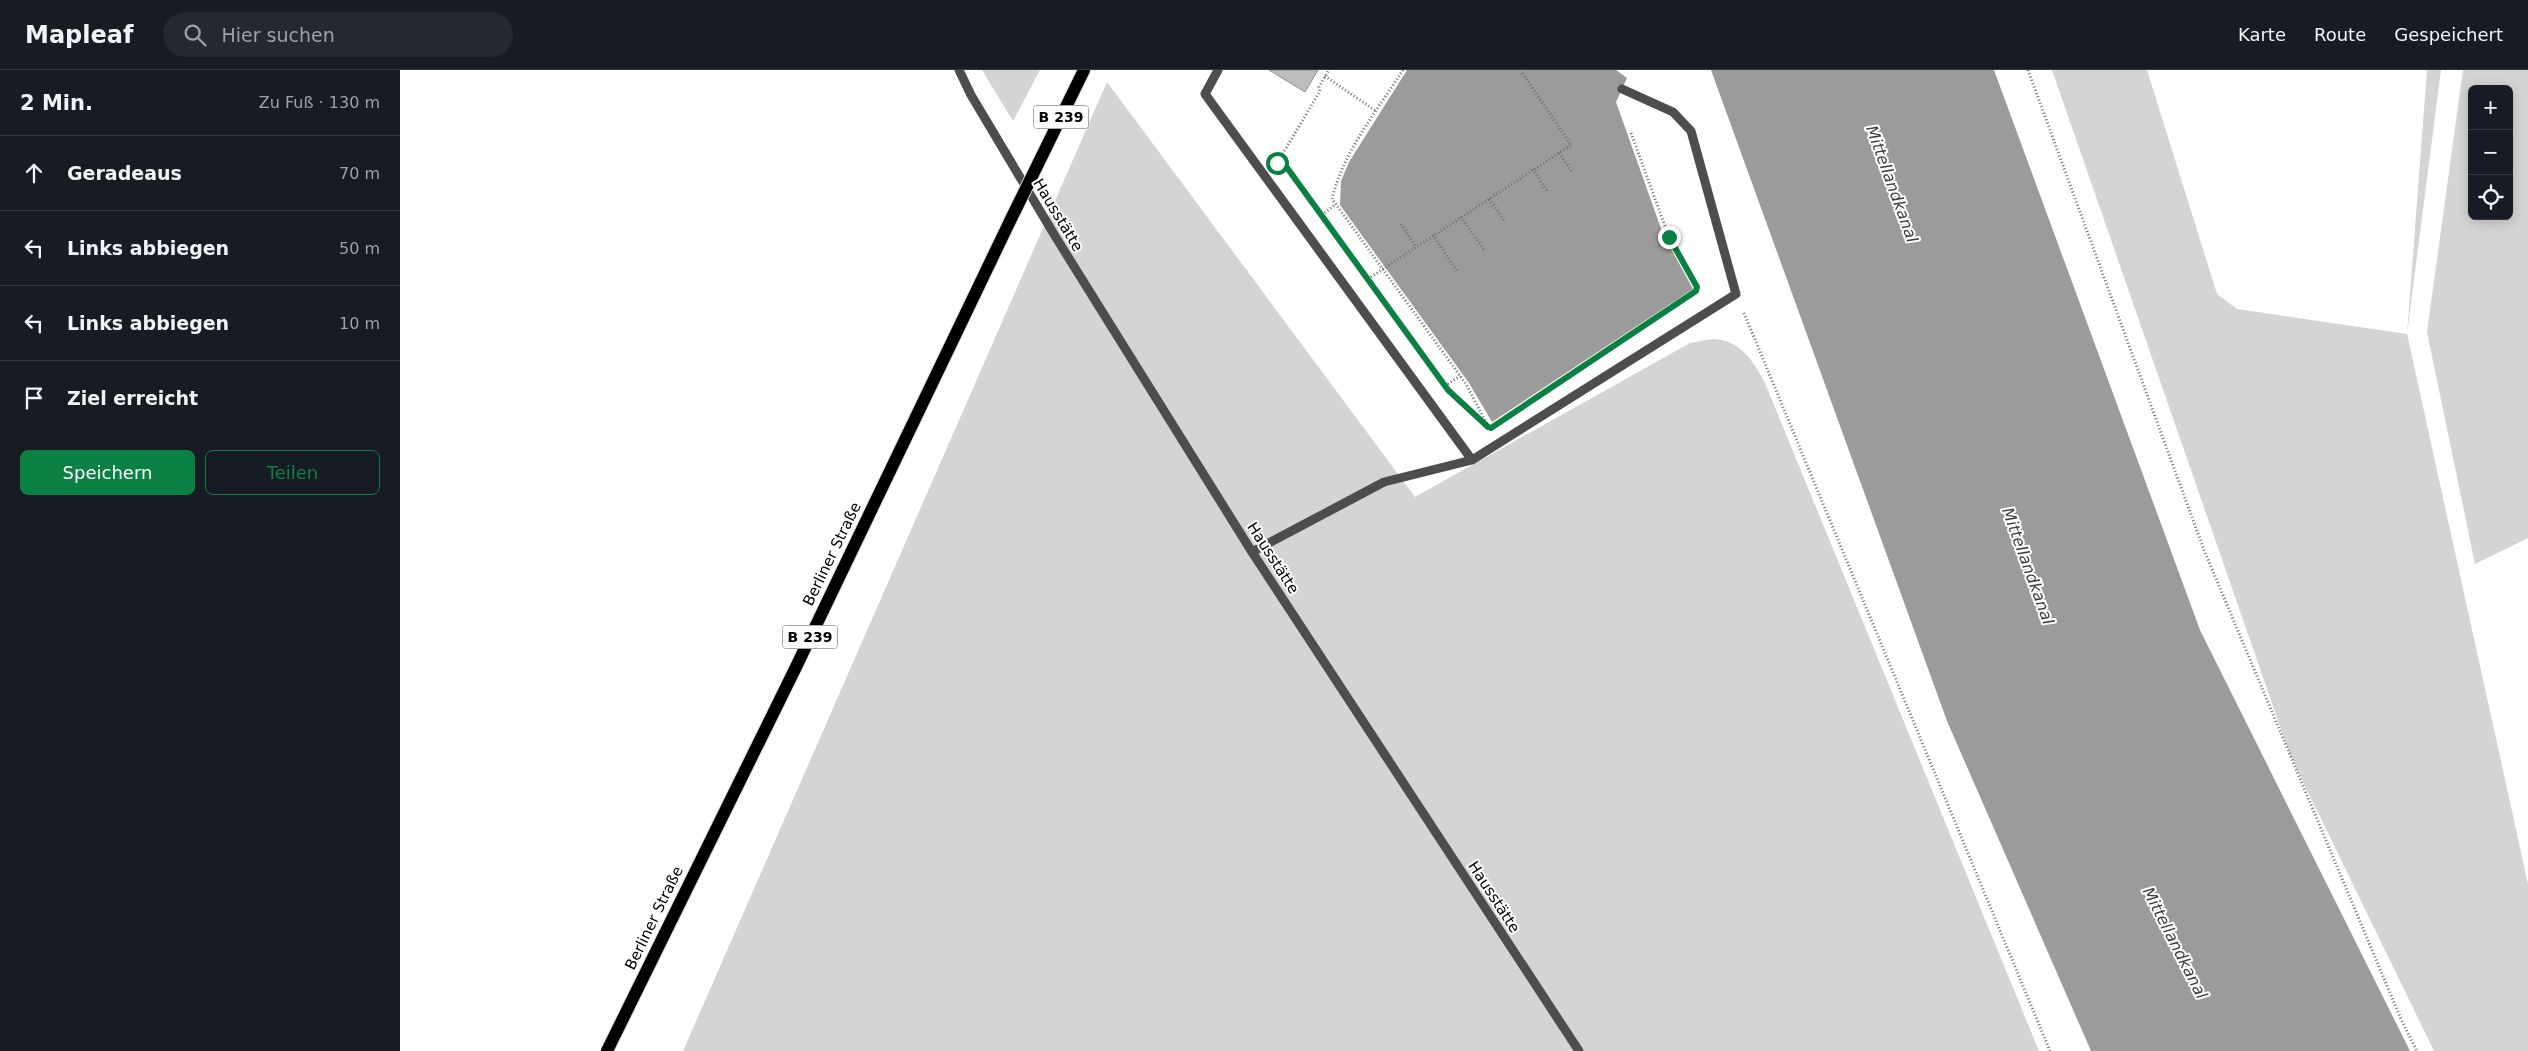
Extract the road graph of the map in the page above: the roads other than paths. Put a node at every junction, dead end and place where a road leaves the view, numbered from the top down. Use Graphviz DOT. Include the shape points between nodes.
graph roads {
  1 [pos="959,70"];
  2 [pos="1084,70"];
  3 [pos="1218,70"];
  4 [pos="1622,89"];
  5 [pos="1472,460"];
  6 [pos="1252,552"];
  7 [pos="606,1051"];
  8 [pos="1579,1051"];
  1 -- 6 [label="street, Hausstätte" via="1055,236"];
  2 -- 7 [label="main road, Berliner Straße / B 239, bridge" via="796,667"];
  3 -- 5 [label="street" via="1205,94"];
  4 -- 5 [label="street" via="1674,112 1691,132 1736,294"];
  5 -- 6 [label="street" via="1384,482"];
  6 -- 8 [label="street, Hausstätte"];
}
